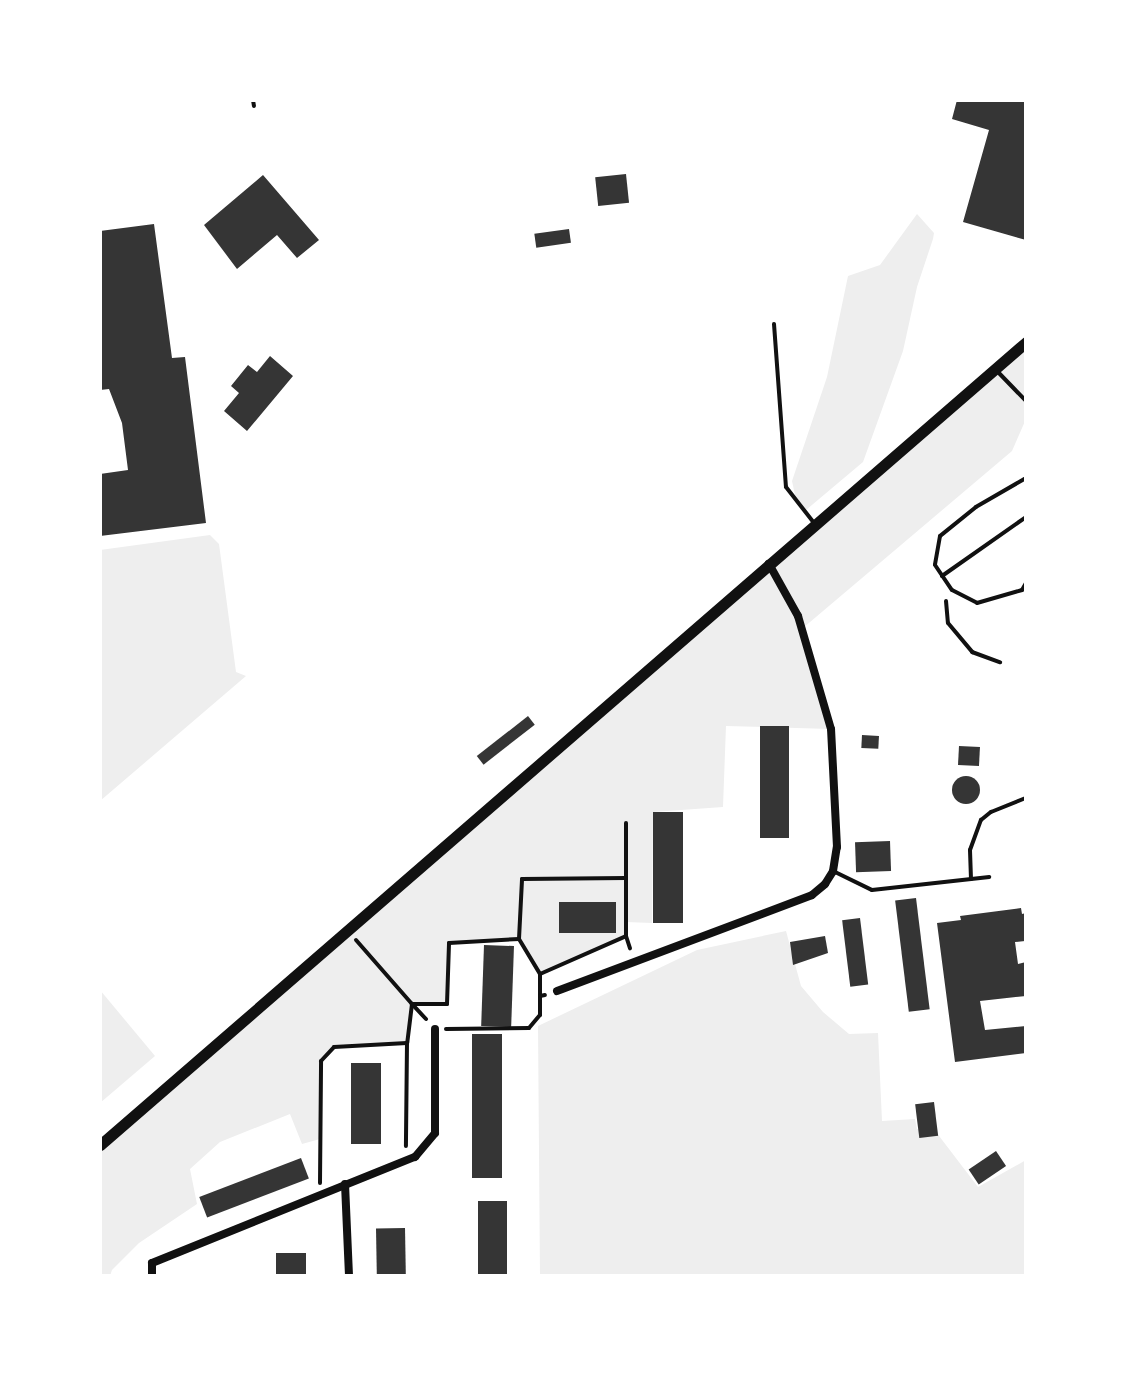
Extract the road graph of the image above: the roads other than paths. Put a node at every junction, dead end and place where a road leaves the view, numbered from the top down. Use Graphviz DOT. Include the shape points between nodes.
graph roads {
  1 [pos="774,324"];
  2 [pos="1026,342"];
  3 [pos="996,370"];
  4 [pos="1026,401"];
  5 [pos="1026,478"];
  6 [pos="1026,517"];
  7 [pos="816,525"];
  8 [pos="769,564"];
  9 [pos="942,576"];
  10 [pos="1026,583"];
  11 [pos="1026,798"];
  12 [pos="833,871"];
  13 [pos="989,877"];
  14 [pos="971,879"];
  15 [pos="557,991"];
  16 [pos="435,1029"];
  17 [pos="100,1145"];
  18 [pos="345,1184"];
  19 [pos="152,1276"];
  20 [pos="349,1276"];
  1 -- 7 [label="lane" via="786,487"];
  2 -- 3 [label="street"];
  3 -- 4 [label="lane"];
  3 -- 7 [label="street"];
  5 -- 9 [label="lane" via="940,536 935,565"];
  6 -- 9 [label="lane"];
  7 -- 8 [label="street"];
  8 -- 12 [label="street" via="798,616 831,729 837,847"];
  8 -- 17 [label="street"];
  9 -- 10 [label="lane" via="952,590 977,603 1022,590"];
  11 -- 14 [label="lane" via="981,820 970,850"];
  12 -- 14 [label="lane" via="872,890"];
  12 -- 15 [label="street" via="812,895"];
  13 -- 14 [label="lane"];
  16 -- 18 [label="street" via="435,1133 415,1157"];
  18 -- 19 [label="street" via="152,1263"];
  18 -- 20 [label="street"];
}
